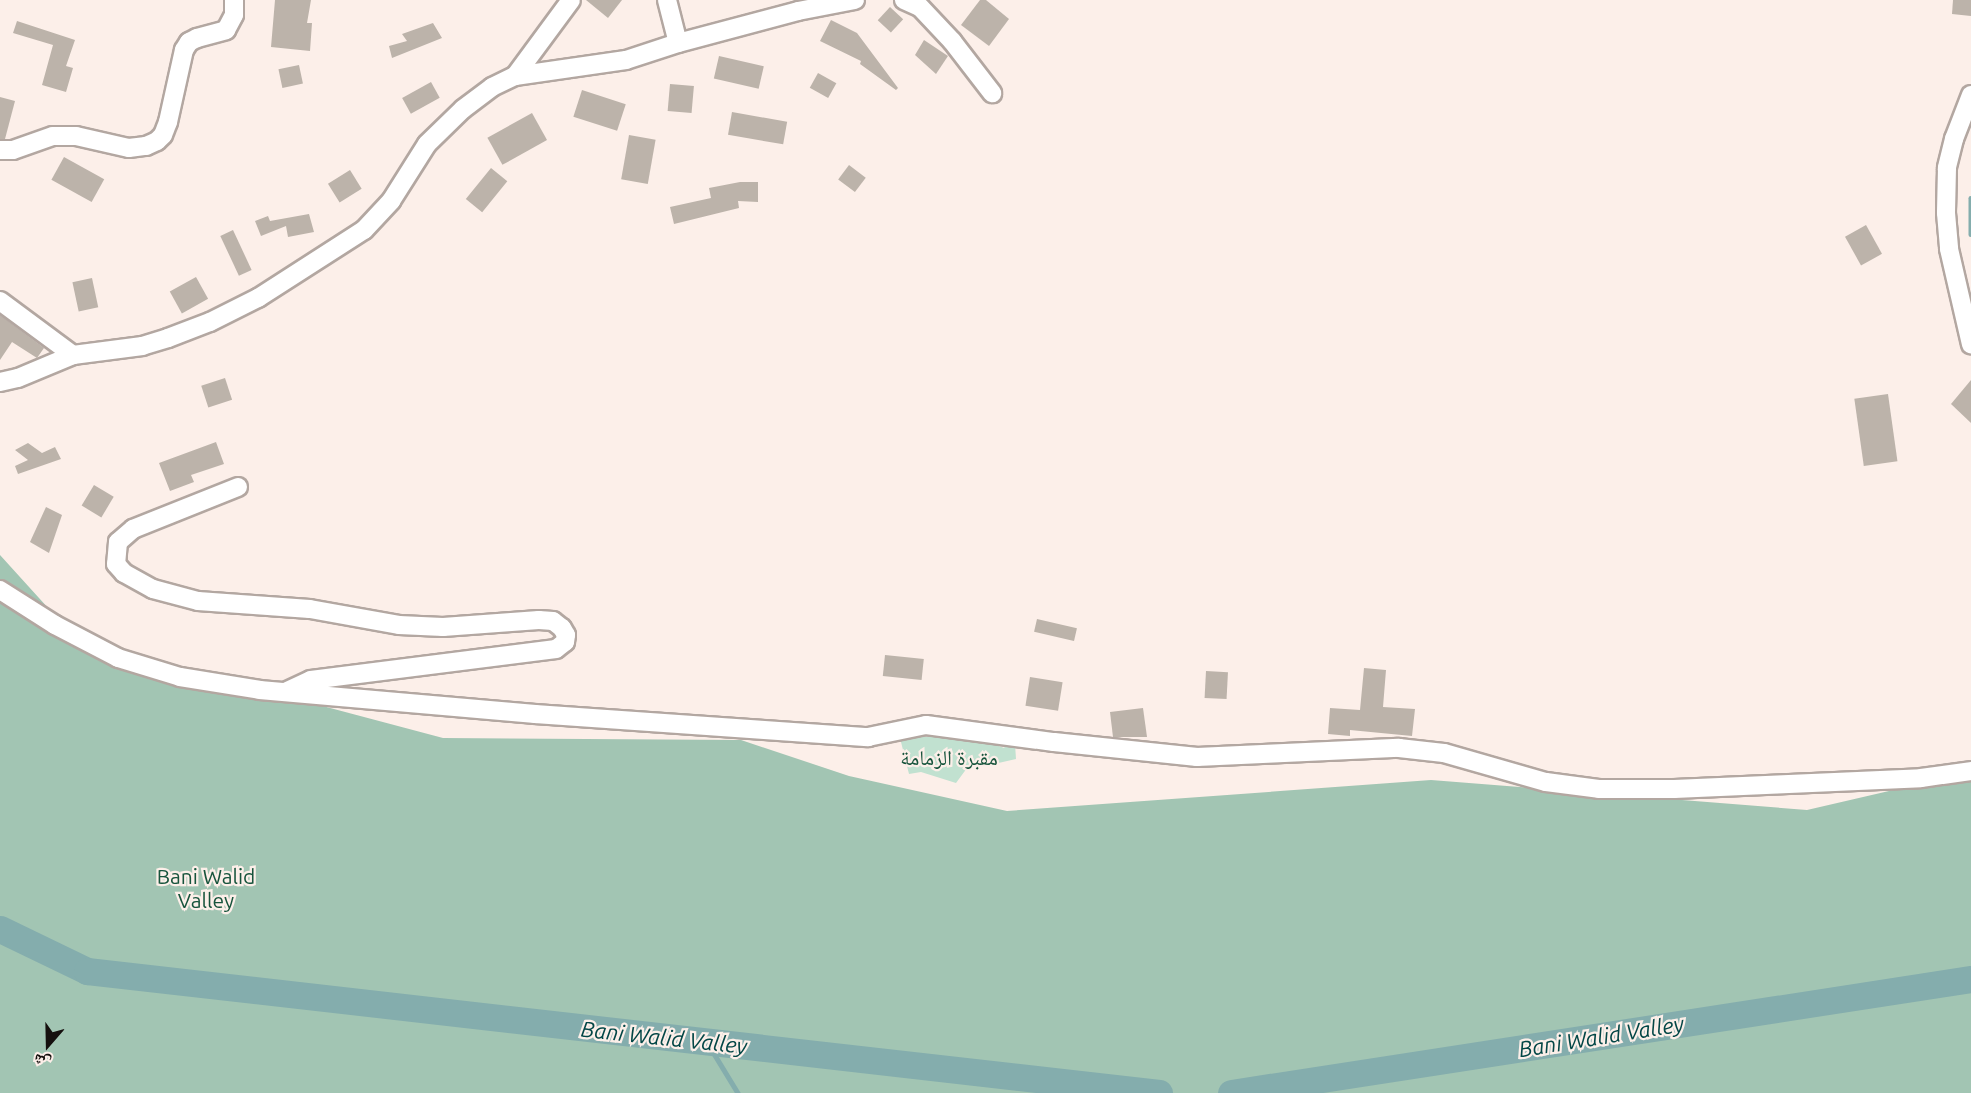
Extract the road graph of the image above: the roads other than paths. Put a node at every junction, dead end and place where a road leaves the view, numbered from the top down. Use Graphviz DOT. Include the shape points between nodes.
graph roads {
  1 [pos="234,0"];
  2 [pos="571,0"];
  3 [pos="667,0"];
  4 [pos="855,0"];
  5 [pos="904,0"];
  6 [pos="678,43"];
  7 [pos="515,76"];
  8 [pos="992,93"];
  9 [pos="1971,95"];
  10 [pos="0,150"];
  11 [pos="0,301"];
  12 [pos="1971,344"];
  13 [pos="74,355"];
  14 [pos="0,382"];
  15 [pos="238,487"];
  16 [pos="0,590"];
  17 [pos="286,692"];
  18 [pos="1971,771"];
  1 -- 10 [label="street" via="234,15 226,30 197,38 184,50 168,122 157,141 129,148 76,136 53,136 29,146"];
  2 -- 7 [label="street"];
  3 -- 6 [label="street"];
  4 -- 6 [label="street"];
  5 -- 8 [label="street" via="920,7"];
  6 -- 7 [label="street" via="626,60"];
  7 -- 13 [label="street" via="484,93 427,144 391,201 364,230 258,298 168,339"];
  9 -- 12 [label="street" via="1947,168 1946,213 1949,249"];
  11 -- 13 [label="street"];
  13 -- 14 [label="street"];
  15 -- 17 [label="street" via="133,529 118,542 116,564 153,589 198,602 310,609 432,627 553,621 566,635 565,642 556,649 311,680"];
  16 -- 17 [label="street" via="118,658 180,677"];
  17 -- 18 [label="street" via="868,737 926,724 1197,757 1399,748 1444,753 1546,782 1599,789 1909,779"];
}
